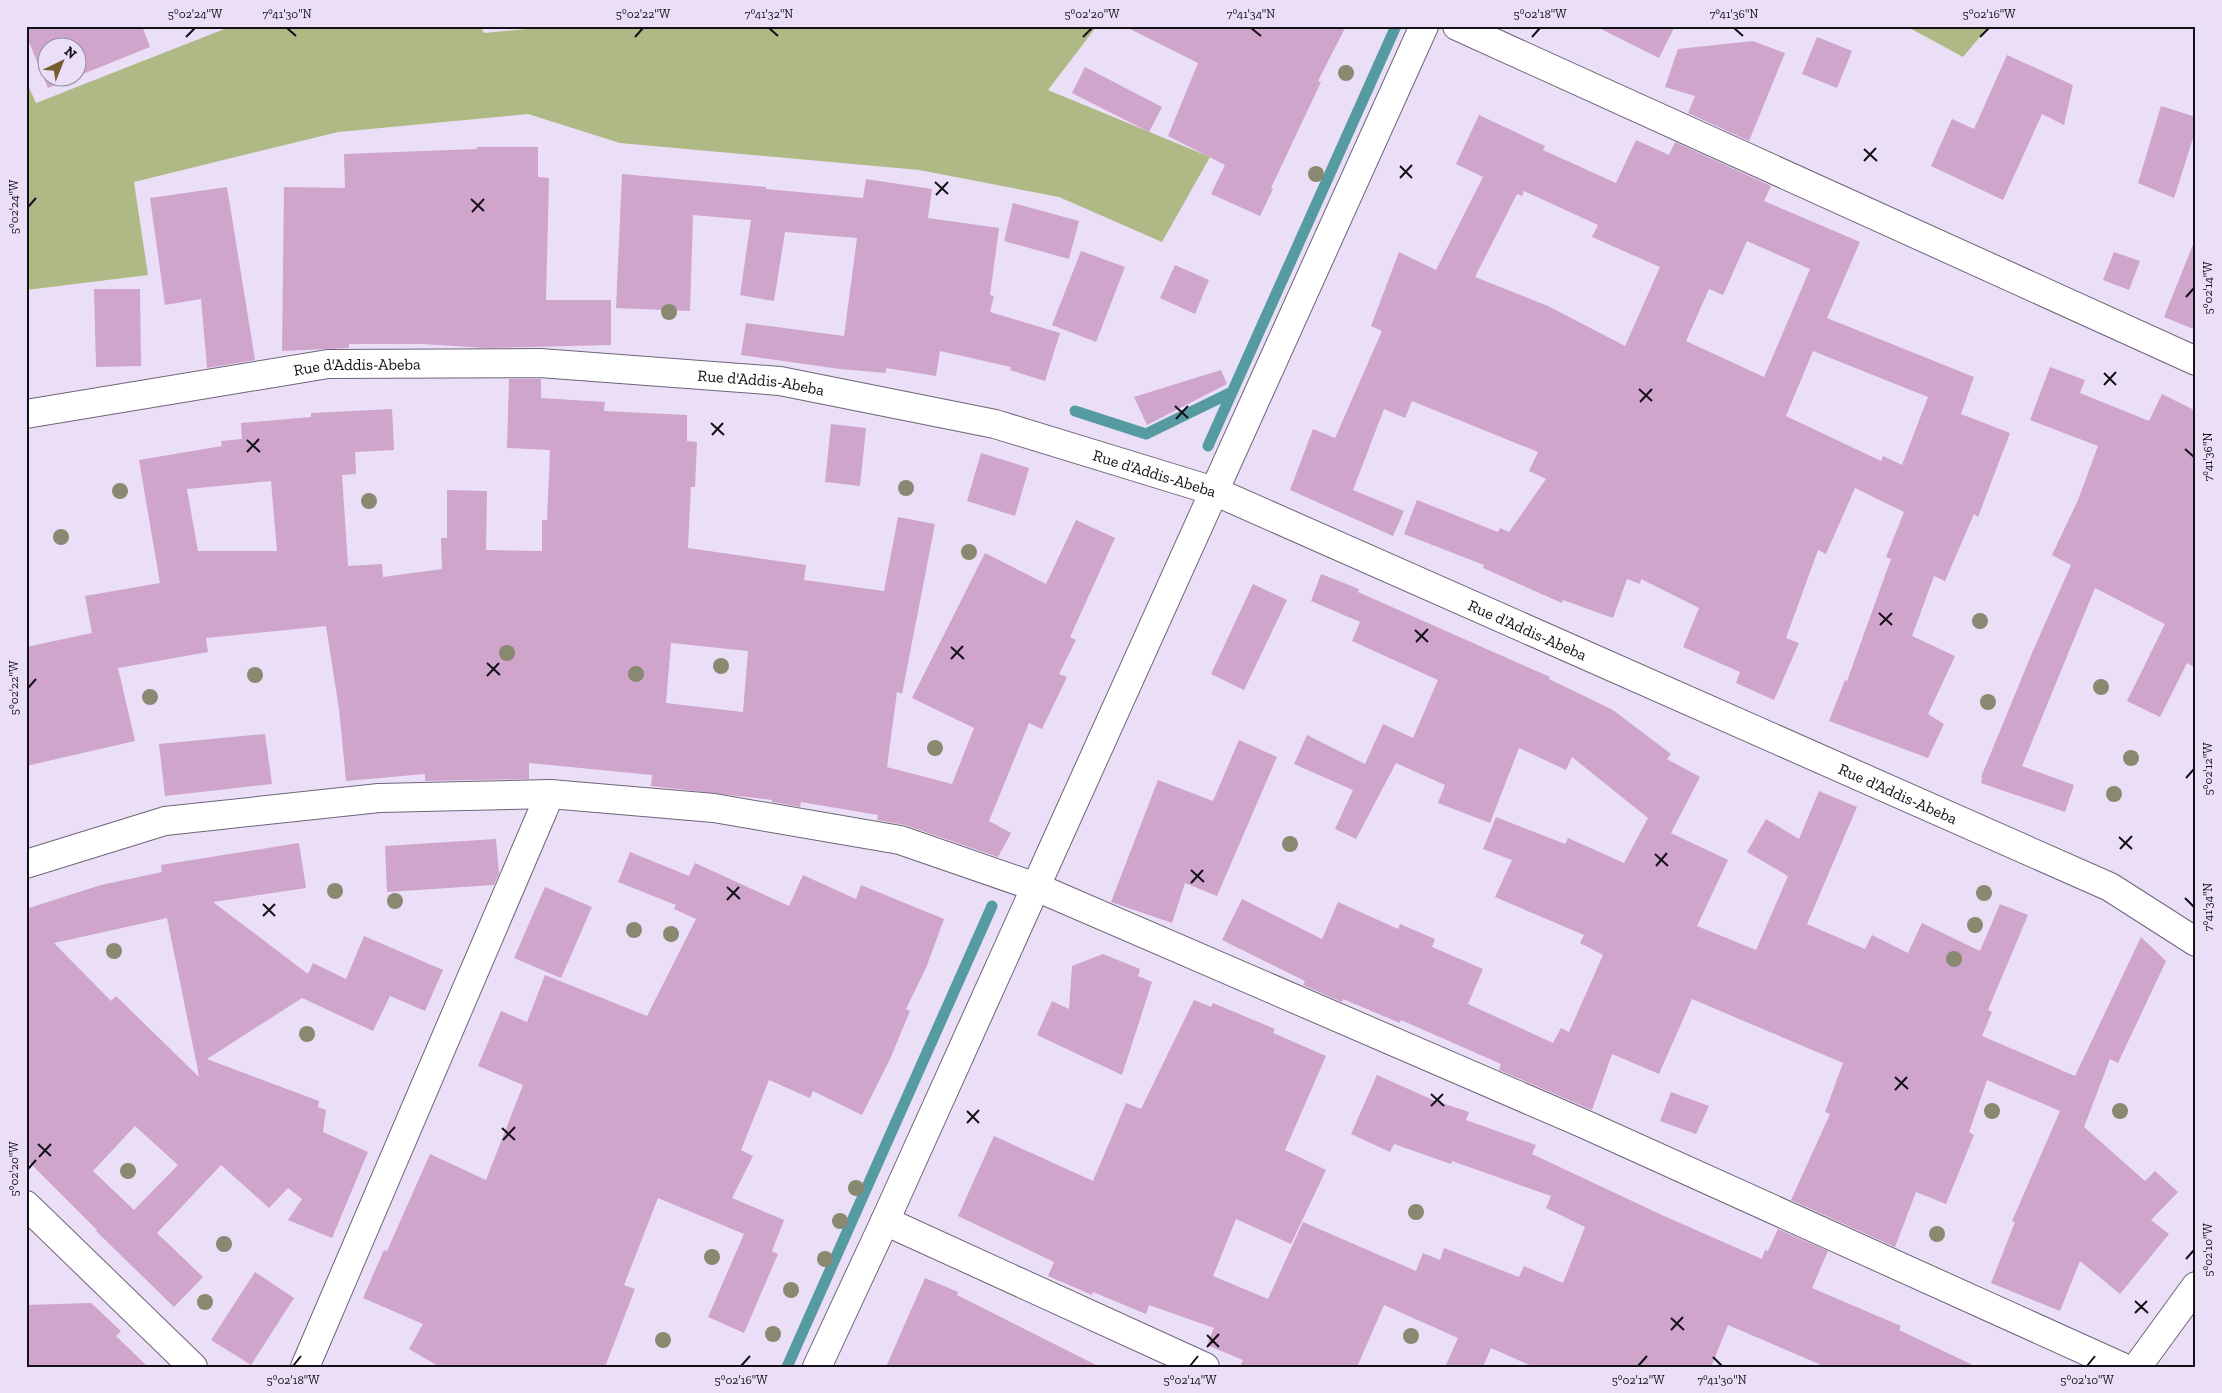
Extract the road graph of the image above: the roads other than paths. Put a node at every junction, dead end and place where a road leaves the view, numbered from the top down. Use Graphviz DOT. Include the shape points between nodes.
graph roads {
  1 [pos="1424,26"];
  2 [pos="1457,26"];
  3 [pos="2196,361"];
  4 [pos="26,414"];
  5 [pos="1214,491"];
  6 [pos="550,794"];
  7 [pos="26,864"];
  8 [pos="1036,887"];
  9 [pos="2196,942"];
  10 [pos="26,1206"];
  11 [pos="885,1221"];
  12 [pos="2196,1286"];
  13 [pos="194,1367"];
  14 [pos="305,1367"];
  15 [pos="817,1367"];
  16 [pos="1204,1367"];
  17 [pos="2122,1367"];
  18 [pos="2137,1367"];
  1 -- 5 [label="street"];
  2 -- 3 [label="street"];
  4 -- 5 [label="street, Rue d'Addis-Abeba" via="328,364 540,363 780,381 995,424"];
  5 -- 8 [label="street"];
  5 -- 9 [label="street, Rue d'Addis-Abeba" via="2110,887"];
  6 -- 7 [label="street" via="379,798 165,821"];
  6 -- 8 [label="street" via="714,808 900,840"];
  6 -- 14 [label="street"];
  8 -- 11 [label="street"];
  8 -- 17 [label="street" via="1582,1123"];
  10 -- 13 [label="street"];
  11 -- 15 [label="street"];
  11 -- 16 [label="street"];
  12 -- 18 [label="street"];
}
